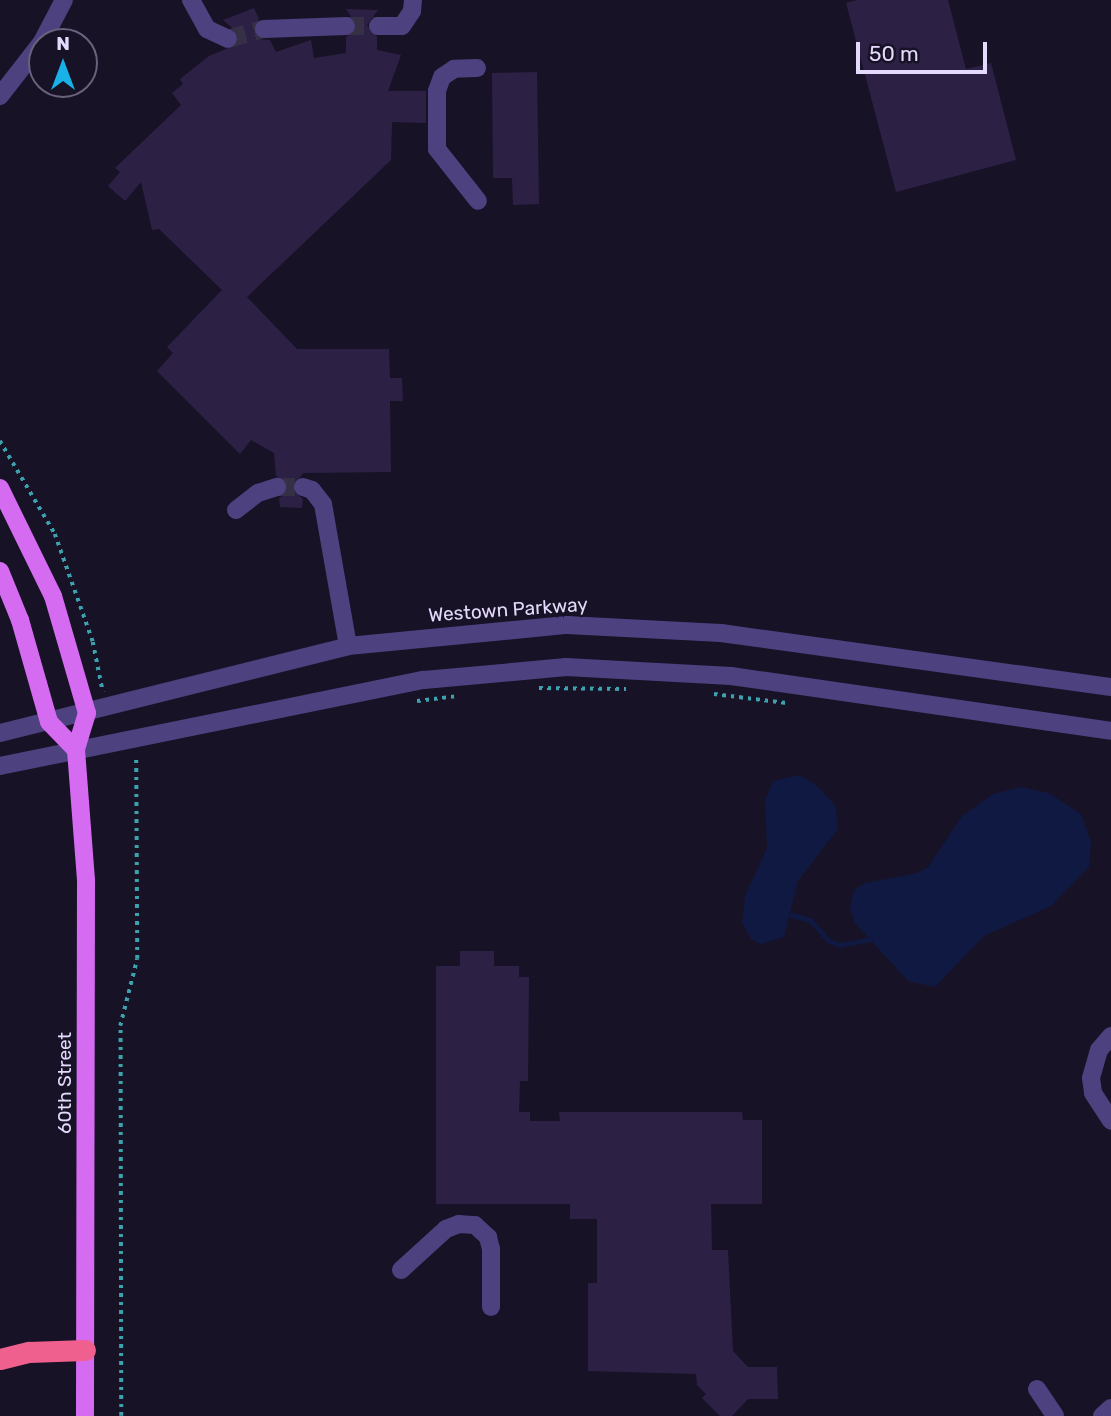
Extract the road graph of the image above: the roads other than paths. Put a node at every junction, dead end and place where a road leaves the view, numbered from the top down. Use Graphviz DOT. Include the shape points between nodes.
graph roads {
  1 [pos="64,0"];
  2 [pos="191,0"];
  3 [pos="413,0"];
  4 [pos="346,26"];
  5 [pos="378,26"];
  6 [pos="49,28"];
  7 [pos="264,29"];
  8 [pos="228,39"];
  9 [pos="28,60"];
  10 [pos="477,68"];
  11 [pos="0,96"];
  12 [pos="478,201"];
  13 [pos="277,487"];
  14 [pos="303,487"];
  15 [pos="0,488"];
  16 [pos="236,510"];
  17 [pos="0,572"];
  18 [pos="348,646"];
  19 [pos="1111,687"];
  20 [pos="87,713"];
  21 [pos="49,722"];
  22 [pos="1111,731"];
  23 [pos="0,733"];
  24 [pos="76,750"];
  25 [pos="0,766"];
  26 [pos="1111,1036"];
  27 [pos="1111,1121"];
  28 [pos="401,1270"];
  29 [pos="491,1307"];
  30 [pos="85,1350"];
  31 [pos="0,1359"];
  32 [pos="1037,1389"];
  33 [pos="1111,1408"];
  34 [pos="85,1416"];
  35 [pos="1055,1416"];
  36 [pos="1102,1416"];
  1 -- 6 [label="street"];
  2 -- 8 [label="street" via="207,29"];
  3 -- 5 [label="street" via="402,26"];
  4 -- 7 [label="street"];
  9 -- 11 [label="street"];
  10 -- 12 [label="street" via="454,69 442,77 437,90 437,136 444,161"];
  13 -- 16 [label="street" via="258,493"];
  14 -- 18 [label="street" via="312,490 323,504"];
  15 -- 20 [label="main road" via="53,596"];
  17 -- 21 [label="main road" via="20,620"];
  18 -- 19 [label="street, Westown Parkway" via="478,631 600,625 720,633"];
  18 -- 20 [label="street, Westown Parkway"];
  20 -- 21 [label="street, Westown Parkway"];
  20 -- 24 [label="main road, 60th Street"];
  21 -- 23 [label="street, Westown Parkway"];
  21 -- 24 [label="main road"];
  22 -- 24 [label="street" via="732,676 566,667 424,680"];
  24 -- 25 [label="street"];
  24 -- 30 [label="main road, 60th Street" via="86,881"];
  26 -- 27 [label="street" via="1099,1050 1091,1078 1093,1093"];
  28 -- 29 [label="street" via="446,1229 475,1225 488,1237 491,1249"];
  30 -- 31 [label="highway" via="29,1352"];
  30 -- 34 [label="main road, 60th Street"];
  32 -- 35 [label="street"];
  33 -- 36 [label="street"];
}
